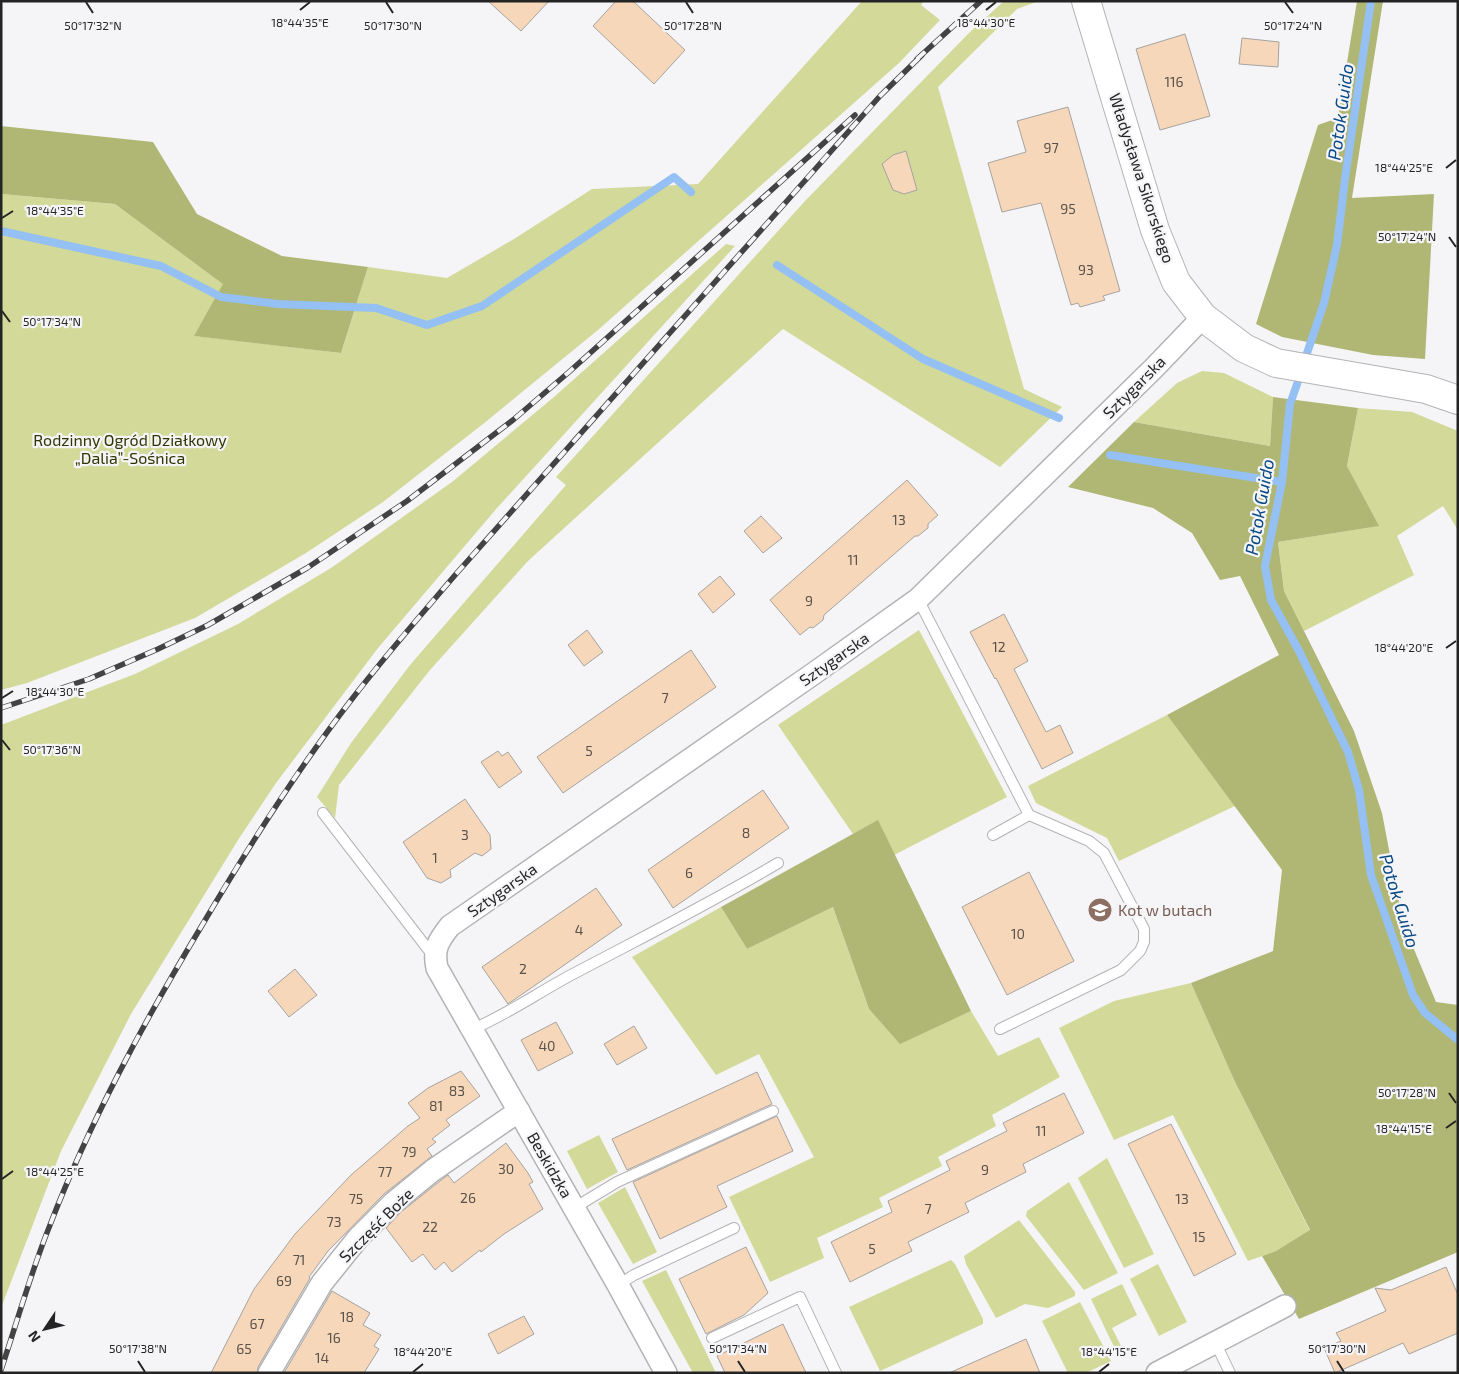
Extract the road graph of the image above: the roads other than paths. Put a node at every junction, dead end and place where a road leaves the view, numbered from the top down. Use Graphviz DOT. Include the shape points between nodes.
graph roads {
  1 [pos="1086,1"];
  2 [pos="1203,317"];
  3 [pos="1458,400"];
  4 [pos="918,599"];
  5 [pos="323,813"];
  6 [pos="1029,815"];
  7 [pos="993,835"];
  8 [pos="778,863"];
  9 [pos="435,958"];
  10 [pos="472,1029"];
  11 [pos="1000,1030"];
  12 [pos="519,1111"];
  13 [pos="773,1111"];
  14 [pos="574,1208"];
  15 [pos="734,1228"];
  16 [pos="618,1285"];
  17 [pos="1285,1306"];
  18 [pos="712,1338"];
  19 [pos="1215,1342"];
  20 [pos="269,1373"];
  21 [pos="666,1373"];
  22 [pos="836,1373"];
  23 [pos="1156,1373"];
  24 [pos="1230,1373"];
  1 -- 2 [label="street, Władysława Sikorskiego" via="1156,230 1176,282"];
  2 -- 3 [label="street, Władysława Sikorskiego" via="1244,348 1276,363 1426,389"];
  2 -- 4 [label="street, Sztygarska"];
  4 -- 6 [label="lane"];
  4 -- 9 [label="street, Sztygarska" via="450,926 440,939"];
  5 -- 9 [label="lane"];
  6 -- 7 [label="lane"];
  6 -- 11 [label="lane" via="1088,841 1104,853 1144,929 1144,942 1122,970"];
  8 -- 10 [label="lane" via="734,890"];
  9 -- 10 [label="street, Beskidzka" via="437,968"];
  10 -- 12 [label="street, Beskidzka"];
  12 -- 14 [label="street, Beskidzka"];
  12 -- 20 [label="street, Szczęść Boże" via="432,1171 358,1238 322,1283"];
  13 -- 14 [label="lane" via="617,1182"];
  14 -- 16 [label="street, Beskidzka"];
  15 -- 16 [label="lane"];
  16 -- 21 [label="street, Beskidzka"];
  17 -- 19 [label="street"];
  18 -- 22 [label="lane" via="800,1297"];
  19 -- 23 [label="street"];
  19 -- 24 [label="lane"];
}
